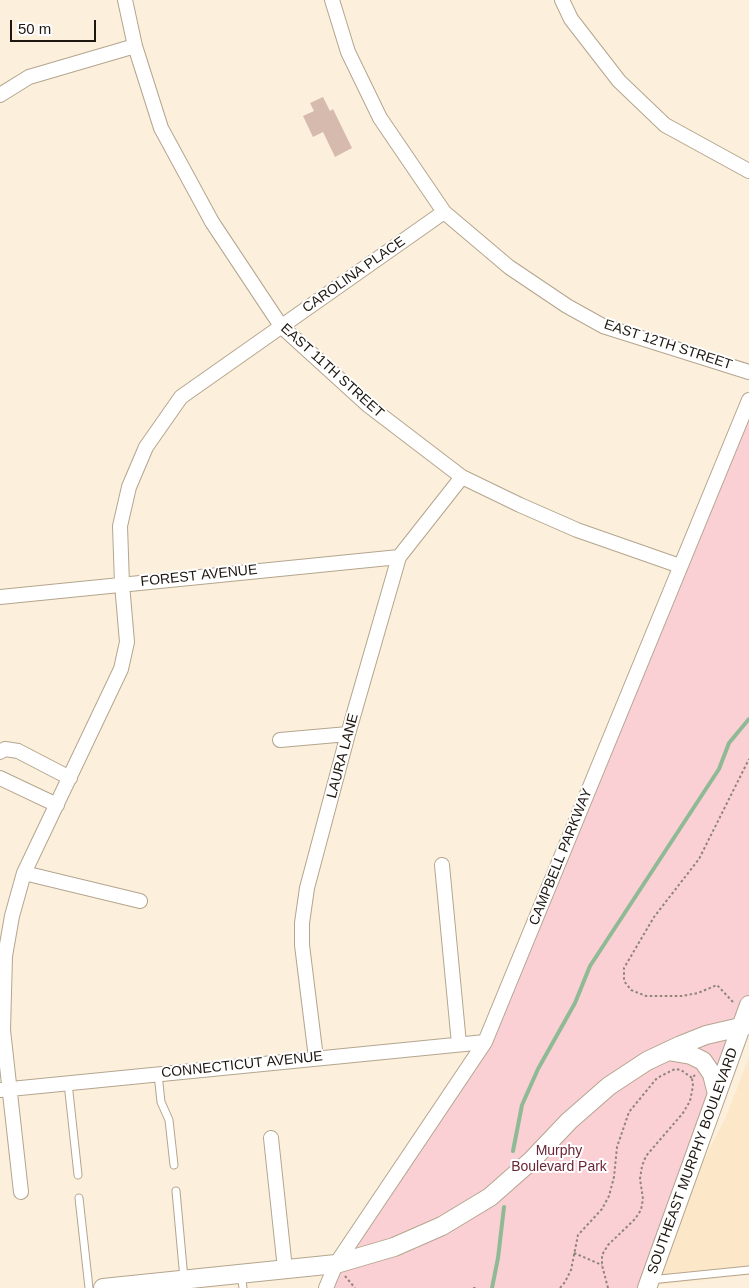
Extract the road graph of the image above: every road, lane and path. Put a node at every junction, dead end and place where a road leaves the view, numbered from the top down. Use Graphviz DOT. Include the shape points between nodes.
graph roads {
  1 [pos="125,0"];
  2 [pos="332,0"];
  3 [pos="562,0"];
  4 [pos="134,46"];
  5 [pos="0,95"];
  6 [pos="749,171"];
  7 [pos="444,212"];
  8 [pos="281,326"];
  9 [pos="749,372"];
  10 [pos="749,400"];
  11 [pos="462,477"];
  12 [pos="399,557"];
  13 [pos="680,566"];
  14 [pos="122,584"];
  15 [pos="0,596"];
  16 [pos="348,734"];
  17 [pos="280,740"];
  18 [pos="0,752"];
  19 [pos="749,759"];
  20 [pos="0,778"];
  21 [pos="70,778"];
  22 [pos="57,805"];
  23 [pos="442,865"];
  24 [pos="24,873"];
  25 [pos="140,901"];
  26 [pos="741,1004"];
  27 [pos="745,1026"];
  28 [pos="485,1042"];
  29 [pos="459,1044"];
  30 [pos="667,1051"];
  31 [pos="316,1058"];
  32 [pos="697,1073"];
  33 [pos="158,1074"];
  34 [pos="692,1078"];
  35 [pos="68,1083"];
  36 [pos="5,1090"];
  37 [pos="717,1094"];
  38 [pos="271,1138"];
  39 [pos="174,1165"];
  40 [pos="78,1175"];
  41 [pos="176,1191"];
  42 [pos="21,1192"];
  43 [pos="79,1198"];
  44 [pos="574,1254"];
  45 [pos="336,1264"];
  46 [pos="602,1265"];
  47 [pos="285,1269"];
  48 [pos="749,1270"];
  49 [pos="184,1280"];
  50 [pos="242,1281"];
  51 [pos="648,1284"];
  52 [pos="88,1288"];
  53 [pos="102,1288"];
  54 [pos="326,1288"];
  55 [pos="473,1288"];
  56 [pos="477,1288"];
  57 [pos="560,1288"];
  58 [pos="608,1288"];
  1 -- 4 [label="street, EAST 11TH STREET"];
  2 -- 7 [label="street, EAST 12TH STREET" via="348,52 380,118"];
  3 -- 6 [label="street" via="571,19 619,81 665,125"];
  4 -- 5 [label="street" via="29,77"];
  4 -- 8 [label="street, EAST 11TH STREET" via="161,128 212,222"];
  7 -- 8 [label="street, CAROLINA PLACE"];
  7 -- 9 [label="street, EAST 12TH STREET" via="509,267 603,326"];
  8 -- 11 [label="street, EAST 11TH STREET" via="369,406"];
  8 -- 14 [label="street, CAROLINA PLACE" via="181,397 146,447 130,487 120,526"];
  10 -- 13 [label="street, CAMPBELL PARKWAY"];
  11 -- 12 [label="street, LAURA LANE"];
  11 -- 13 [label="street, EAST 11TH STREET" via="577,530"];
  12 -- 14 [label="street, FOREST AVENUE"];
  12 -- 16 [label="street, LAURA LANE"];
  13 -- 28 [label="street, CAMPBELL PARKWAY"];
  14 -- 15 [label="street, FOREST AVENUE"];
  14 -- 21 [label="street, CAROLINA PLACE" via="127,642 121,669"];
  16 -- 17 [label="street"];
  16 -- 31 [label="street, LAURA LANE" via="307,888 302,922"];
  18 -- 21 [label="street" via="5,749 18,751"];
  19 -- 26 [label="path" via="699,859 654,917 624,968 624,981 631,990 646,996 698,994 717,985"];
  20 -- 22 [label="street"];
  21 -- 22 [label="street, CAROLINA PLACE"];
  22 -- 24 [label="street, CAROLINA PLACE"];
  23 -- 29 [label="street"];
  24 -- 25 [label="street"];
  24 -- 36 [label="street, CAROLINA PLACE" via="4,964 2,1030"];
  26 -- 27 [label="street, SOUTHEAST MURPHY BOULEVARD"];
  27 -- 30 [label="street" via="706,1035"];
  27 -- 37 [label="street, SOUTHEAST MURPHY BOULEVARD"];
  28 -- 29 [label="street, CONNECTICUT AVENUE"];
  28 -- 45 [label="street, CAMPBELL PARKWAY"];
  29 -- 31 [label="street, CONNECTICUT AVENUE"];
  30 -- 37 [label="street" via="691,1055 703,1061 712,1074"];
  30 -- 45 [label="street" via="608,1086 490,1197 442,1226 394,1247"];
  31 -- 33 [label="street, CONNECTICUT AVENUE"];
  32 -- 34 [label="path"];
  33 -- 35 [label="street, CONNECTICUT AVENUE"];
  33 -- 39 [label="lane" via="162,1102 169,1120"];
  34 -- 44 [label="path" via="675,1069 657,1078 629,1112 617,1147 609,1196 602,1209 578,1235"];
  34 -- 46 [label="path" via="690,1101 646,1156 642,1166 641,1210 608,1245 602,1255"];
  35 -- 36 [label="street, CONNECTICUT AVENUE"];
  35 -- 40 [label="lane"];
  36 -- 42 [label="street, CAROLINA PLACE"];
  37 -- 51 [label="street, SOUTHEAST MURPHY BOULEVARD"];
  38 -- 47 [label="street"];
  41 -- 49 [label="lane"];
  43 -- 52 [label="lane"];
  44 -- 46 [label="path"];
  44 -- 57 [label="path" via="571,1270"];
  45 -- 47 [label="street"];
  45 -- 54 [label="street, CAMPBELL PARKWAY"];
  46 -- 58 [label="path"];
  47 -- 50 [label="street"];
  48 -- 51 [label="lane"];
  49 -- 50 [label="street"];
  49 -- 53 [label="street"];
  55 -- 56 [label="path"];
}
